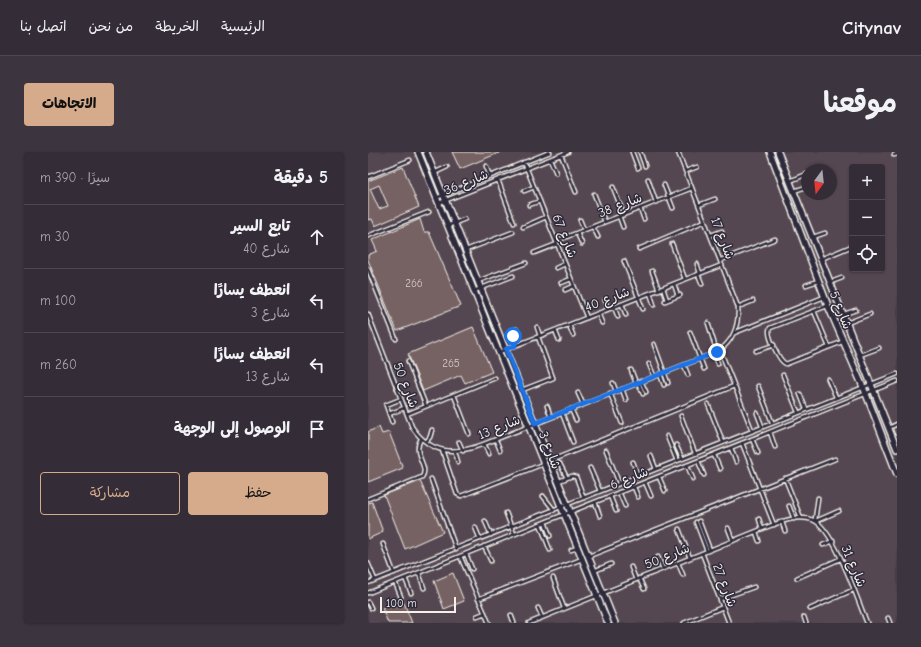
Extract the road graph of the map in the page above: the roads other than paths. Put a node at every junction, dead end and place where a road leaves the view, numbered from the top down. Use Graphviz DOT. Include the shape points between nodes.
graph roads {
  1 [pos="418,152"];
  2 [pos="426,152"];
  3 [pos="550,152"];
  4 [pos="568,152"];
  5 [pos="632,152"];
  6 [pos="640,152"];
  7 [pos="678,152"];
  8 [pos="770,152"];
  9 [pos="778,152"];
  10 [pos="542,153"];
  11 [pos="561,155"];
  12 [pos="550,159"];
  13 [pos="410,160"];
  14 [pos="524,162"];
  15 [pos="486,166"];
  16 [pos="645,166"];
  17 [pos="697,167"];
  18 [pos="447,168"];
  19 [pos="638,168"];
  20 [pos="527,169"];
  21 [pos="686,171"];
  22 [pos="434,173"];
  23 [pos="556,174"];
  24 [pos="490,176"];
  25 [pos="801,176"];
  26 [pos="368,177"];
  27 [pos="648,179"];
  28 [pos="498,180"];
  29 [pos="790,181"];
  30 [pos="664,184"];
  31 [pos="534,187"];
  32 [pos="613,187"];
  33 [pos="692,188"];
  34 [pos="801,189"];
  35 [pos="524,191"];
  36 [pos="794,191"];
  37 [pos="576,192"];
  38 [pos="594,194"];
  39 [pos="443,195"];
  40 [pos="668,197"];
  41 [pos="436,198"];
  42 [pos="714,199"];
  43 [pos="540,200"];
  44 [pos="446,201"];
  45 [pos="656,202"];
  46 [pos="439,204"];
  47 [pos="529,205"];
  48 [pos="699,205"];
  49 [pos="640,208"];
  50 [pos="672,208"];
  51 [pos="429,212"];
  52 [pos="624,215"];
  53 [pos="619,216"];
  54 [pos="546,217"];
  55 [pos="465,219"];
  56 [pos="644,219"];
  57 [pos="580,220"];
  58 [pos="706,221"];
  59 [pos="605,222"];
  60 [pos="514,223"];
  61 [pos="455,224"];
  62 [pos="447,226"];
  63 [pos="593,226"];
  64 [pos="523,227"];
  65 [pos="623,227"];
  66 [pos="584,230"];
  67 [pos="722,231"];
  68 [pos="513,232"];
  69 [pos="825,232"];
  70 [pos="577,233"];
  71 [pos="711,235"];
  72 [pos="368,236"];
  73 [pos="598,237"];
  74 [pos="812,237"];
  75 [pos="775,239"];
  76 [pos="557,243"];
  77 [pos="582,244"];
  78 [pos="672,244"];
  79 [pos="849,247"];
  80 [pos="639,249"];
  81 [pos="466,250"];
  82 [pos="534,253"];
  83 [pos="821,259"];
  84 [pos="721,260"];
  85 [pos="624,261"];
  86 [pos="526,263"];
  87 [pos="565,264"];
  88 [pos="697,264"];
  89 [pos="722,265"];
  90 [pos="556,268"];
  91 [pos="368,269"];
  92 [pos="652,271"];
  93 [pos="699,274"];
  94 [pos="513,276"];
  95 [pos="828,277"];
  96 [pos="842,278"];
  97 [pos="571,279"];
  98 [pos="685,279"];
  99 [pos="478,281"];
  100 [pos="818,281"];
  101 [pos="830,282"];
  102 [pos="561,283"];
  103 [pos="674,284"];
  104 [pos="702,284"];
  105 [pos="806,285"];
  106 [pos="574,286"];
  107 [pos="481,288"];
  108 [pos="663,288"];
  109 [pos="565,290"];
  110 [pos="659,290"];
  111 [pos="474,291"];
  112 [pos="650,293"];
  113 [pos="639,297"];
  114 [pos="824,297"];
  115 [pos="605,300"];
  116 [pos="753,301"];
  117 [pos="622,304"];
  118 [pos="654,305"];
  119 [pos="828,306"];
  120 [pos="614,307"];
  121 [pos="738,307"];
  122 [pos="608,309"];
  123 [pos="643,309"];
  124 [pos="856,310"];
  125 [pos="814,311"];
  126 [pos="598,313"];
  127 [pos="368,314"];
  128 [pos="870,314"];
  129 [pos="626,315"];
  130 [pos="843,315"];
  131 [pos="618,317"];
  132 [pos="587,318"];
  133 [pos="602,323"];
  134 [pos="708,323"];
  135 [pos="847,323"];
  136 [pos="569,325"];
  137 [pos="537,328"];
  138 [pos="516,329"];
  139 [pos="555,330"];
  140 [pos="690,332"];
  141 [pos="734,333"];
  142 [pos="572,335"];
  143 [pos="539,336"];
  144 [pos="396,339"];
  145 [pos="559,340"];
  146 [pos="842,342"];
  147 [pos="654,344"];
  148 [pos="774,345"];
  149 [pos="515,346"];
  150 [pos="829,347"];
  151 [pos="879,348"];
  152 [pos="506,349"];
  153 [pos="499,352"];
  154 [pos="717,352"];
  155 [pos="756,352"];
  156 [pos="860,356"];
  157 [pos="700,358"];
  158 [pos="408,361"];
  159 [pos="649,364"];
  160 [pos="718,364"];
  161 [pos="684,365"];
  162 [pos="704,369"];
  163 [pos="631,370"];
  164 [pos="664,372"];
  165 [pos="660,374"];
  166 [pos="897,374"];
  167 [pos="783,375"];
  168 [pos="654,376"];
  169 [pos="688,376"];
  170 [pos="496,378"];
  171 [pos="828,379"];
  172 [pos="897,381"];
  173 [pos="638,382"];
  174 [pos="613,383"];
  175 [pos="668,384"];
  176 [pos="871,384"];
  177 [pos="664,385"];
  178 [pos="734,386"];
  179 [pos="758,386"];
  180 [pos="863,388"];
  181 [pos="622,389"];
  182 [pos="522,390"];
  183 [pos="616,391"];
  184 [pos="874,391"];
  185 [pos="578,393"];
  186 [pos="610,393"];
  187 [pos="644,393"];
  188 [pos="800,394"];
  189 [pos="866,394"];
  190 [pos="454,395"];
  191 [pos="836,397"];
  192 [pos="400,399"];
  193 [pos="626,400"];
  194 [pos="583,404"];
  195 [pos="708,404"];
  196 [pos="426,406"];
  197 [pos="547,406"];
  198 [pos="404,408"];
  199 [pos="571,409"];
  200 [pos="806,409"];
  201 [pos="562,412"];
  202 [pos="798,412"];
  203 [pos="757,413"];
  204 [pos="389,414"];
  205 [pos="406,414"];
  206 [pos="681,416"];
  207 [pos="551,417"];
  208 [pos="576,420"];
  209 [pos="392,422"];
  210 [pos="772,422"];
  211 [pos="535,423"];
  212 [pos="622,423"];
  213 [pos="897,424"];
  214 [pos="528,426"];
  215 [pos="762,426"];
  216 [pos="888,428"];
  217 [pos="432,430"];
  218 [pos="752,430"];
  219 [pos="770,432"];
  220 [pos="469,434"];
  221 [pos="667,436"];
  222 [pos="421,438"];
  223 [pos="895,438"];
  224 [pos="752,439"];
  225 [pos="496,440"];
  226 [pos="426,442"];
  227 [pos="459,442"];
  228 [pos="573,442"];
  229 [pos="723,442"];
  230 [pos="484,444"];
  231 [pos="742,444"];
  232 [pos="676,445"];
  233 [pos="775,447"];
  234 [pos="731,448"];
  235 [pos="897,449"];
  236 [pos="441,450"];
  237 [pos="500,450"];
  238 [pos="606,450"];
  239 [pos="463,451"];
  240 [pos="455,452"];
  241 [pos="695,453"];
  242 [pos="489,454"];
  243 [pos="758,454"];
  244 [pos="714,455"];
  245 [pos="651,456"];
  246 [pos="682,458"];
  247 [pos="835,459"];
  248 [pos="677,461"];
  249 [pos="698,461"];
  250 [pos="458,462"];
  251 [pos="632,462"];
  252 [pos="736,462"];
  253 [pos="550,463"];
  254 [pos="544,464"];
  255 [pos="687,465"];
  256 [pos="590,468"];
  257 [pos="656,469"];
  258 [pos="720,469"];
  259 [pos="897,474"];
  260 [pos="704,475"];
  261 [pos="638,476"];
  262 [pos="659,477"];
  263 [pos="567,478"];
  264 [pos="785,478"];
  265 [pos="693,479"];
  266 [pos="431,480"];
  267 [pos="558,482"];
  268 [pos="646,482"];
  269 [pos="620,483"];
  270 [pos="634,487"];
  271 [pos="760,488"];
  272 [pos="600,491"];
  273 [pos="665,491"];
  274 [pos="619,492"];
  275 [pos="543,496"];
  276 [pos="610,496"];
  277 [pos="651,496"];
  278 [pos="638,497"];
  279 [pos="584,498"];
  280 [pos="818,498"];
  281 [pos="368,499"];
  282 [pos="595,502"];
  283 [pos="567,504"];
  284 [pos="625,506"];
  285 [pos="789,506"];
  286 [pos="560,507"];
  287 [pos="554,510"];
  288 [pos="616,511"];
  289 [pos="839,511"];
  290 [pos="570,512"];
  291 [pos="506,513"];
  292 [pos="564,515"];
  293 [pos="600,516"];
  294 [pos="802,518"];
  295 [pos="759,519"];
  296 [pos="794,519"];
  297 [pos="485,521"];
  298 [pos="815,521"];
  299 [pos="545,522"];
  300 [pos="698,522"];
  301 [pos="782,522"];
  302 [pos="540,524"];
  303 [pos="774,525"];
  304 [pos="475,527"];
  305 [pos="512,527"];
  306 [pos="728,528"];
  307 [pos="679,529"];
  308 [pos="762,529"];
  309 [pos="786,531"];
  310 [pos="756,532"];
  311 [pos="514,534"];
  312 [pos="491,535"];
  313 [pos="550,536"];
  314 [pos="480,539"];
  315 [pos="760,540"];
  316 [pos="733,541"];
  317 [pos="833,541"];
  318 [pos="383,544"];
  319 [pos="823,545"];
  320 [pos="484,546"];
  321 [pos="577,547"];
  322 [pos="456,549"];
  323 [pos="550,550"];
  324 [pos="571,550"];
  325 [pos="709,551"];
  326 [pos="702,553"];
  327 [pos="466,554"];
  328 [pos="460,556"];
  329 [pos="588,556"];
  330 [pos="658,557"];
  331 [pos="690,558"];
  332 [pos="582,559"];
  333 [pos="840,559"];
  334 [pos="491,561"];
  335 [pos="368,563"];
  336 [pos="678,563"];
  337 [pos="611,564"];
  338 [pos="631,567"];
  339 [pos="472,569"];
  340 [pos="662,569"];
  341 [pos="594,571"];
  342 [pos="394,573"];
  343 [pos="419,573"];
  344 [pos="683,575"];
  345 [pos="405,578"];
  346 [pos="553,578"];
  347 [pos="797,578"];
  348 [pos="638,579"];
  349 [pos="375,580"];
  350 [pos="395,582"];
  351 [pos="368,583"];
  352 [pos="754,587"];
  353 [pos="424,588"];
  354 [pos="644,589"];
  355 [pos="853,590"];
  356 [pos="368,593"];
  357 [pos="411,593"];
  358 [pos="603,593"];
  359 [pos="597,595"];
  360 [pos="401,597"];
  361 [pos="478,598"];
  362 [pos="720,599"];
  363 [pos="368,602"];
  364 [pos="723,607"];
  365 [pos="371,608"];
  366 [pos="538,608"];
  367 [pos="564,608"];
  368 [pos="810,609"];
  369 [pos="485,613"];
  370 [pos="511,615"];
  371 [pos="477,616"];
  372 [pos="542,617"];
  373 [pos="804,617"];
  374 [pos="888,618"];
  375 [pos="489,623"];
  376 [pos="514,623"];
  377 [pos="529,623"];
  378 [pos="608,623"];
  379 [pos="615,623"];
  380 [pos="684,623"];
  381 [pos="729,623"];
  382 [pos="806,623"];
  383 [pos="867,623"];
  384 [pos="890,623"];
  1 -- 41 [label="street, شارع 3"];
  2 -- 22 [label="street, شارع 3"];
  3 -- 10 [label="lane, شارع 36"];
  4 -- 11 [label="lane, شارع 36"];
  5 -- 19 [label="lane"];
  6 -- 16 [label="lane"];
  7 -- 21 [label="lane, شارع 17"];
  8 -- 100 [label="street, شارع 5"];
  9 -- 29 [label="street, شارع 5"];
  10 -- 14 [label="lane, شارع 36"];
  11 -- 12 [label="lane, شارع 36"];
  11 -- 37 [label="lane"];
  12 -- 20 [label="lane, شارع 36"];
  12 -- 23 [label="lane"];
  13 -- 26 [label="lane"];
  14 -- 20 [label="lane, شارع 67"];
  14 -- 24 [label="lane, شارع 36"];
  15 -- 24 [label="lane"];
  17 -- 21 [label="lane"];
  18 -- 22 [label="lane"];
  20 -- 28 [label="lane, شارع 36"];
  20 -- 31 [label="lane, شارع 67"];
  21 -- 33 [label="lane, شارع 17"];
  22 -- 39 [label="street, شارع 3"];
  24 -- 39 [label="lane, شارع 36"];
  25 -- 29 [label="lane"];
  27 -- 45 [label="lane"];
  28 -- 44 [label="lane, شارع 36"];
  28 -- 60 [label="lane"];
  29 -- 36 [label="street, شارع 5"];
  30 -- 40 [label="lane"];
  31 -- 35 [label="lane"];
  31 -- 43 [label="lane, شارع 67"];
  32 -- 52 [label="lane"];
  33 -- 40 [label="lane, شارع 38"];
  33 -- 48 [label="lane, شارع 17"];
  34 -- 36 [label="lane"];
  36 -- 74 [label="street, شارع 5"];
  38 -- 59 [label="lane"];
  39 -- 41 [label="lane, شارع 36"];
  39 -- 44 [label="street, شارع 3"];
  40 -- 45 [label="lane, شارع 38"];
  40 -- 50 [label="lane"];
  41 -- 46 [label="street, شارع 3"];
  42 -- 48 [label="lane"];
  43 -- 47 [label="lane"];
  43 -- 54 [label="lane, شارع 67"];
  44 -- 46 [label="lane, شارع 36"];
  44 -- 61 [label="street, شارع 3"];
  45 -- 49 [label="lane, شارع 38"];
  46 -- 62 [label="street, شارع 3"];
  48 -- 58 [label="lane, شارع 17"];
  49 -- 52 [label="lane, شارع 38"];
  49 -- 56 [label="lane"];
  51 -- 72 [label="lane"];
  52 -- 53 [label="lane, شارع 38"];
  53 -- 59 [label="lane, شارع 38"];
  53 -- 65 [label="lane"];
  54 -- 64 [label="lane"];
  54 -- 76 [label="lane, شارع 67"];
  55 -- 61 [label="lane"];
  57 -- 66 [label="lane"];
  58 -- 71 [label="lane, شارع 17"];
  58 -- 80 [label="lane"];
  59 -- 63 [label="lane, شارع 38"];
  61 -- 62 [label="lane"];
  61 -- 81 [label="street, شارع 3"];
  62 -- 111 [label="street, شارع 3"];
  63 -- 66 [label="lane, شارع 38"];
  63 -- 73 [label="lane"];
  66 -- 70 [label="lane, شارع 38"];
  67 -- 71 [label="lane"];
  68 -- 81 [label="lane"];
  69 -- 74 [label="lane"];
  70 -- 76 [label="lane, شارع 38"];
  70 -- 77 [label="lane"];
  71 -- 84 [label="lane, شارع 17"];
  74 -- 83 [label="street, شارع 5"];
  75 -- 84 [label="lane"];
  76 -- 82 [label="lane, شارع 38"];
  76 -- 87 [label="lane, شارع 67"];
  78 -- 98 [label="lane"];
  79 -- 83 [label="lane"];
  81 -- 99 [label="street, شارع 3"];
  83 -- 95 [label="street, شارع 5"];
  84 -- 89 [label="lane, شارع 17"];
  85 -- 113 [label="lane"];
  86 -- 99 [label="lane"];
  87 -- 90 [label="lane"];
  87 -- 97 [label="lane, شارع 67"];
  88 -- 93 [label="lane"];
  89 -- 93 [label="lane, شارع 40"];
  89 -- 121 [label="lane, شارع 17"];
  91 -- 144 [label="lane"];
  92 -- 110 [label="lane"];
  93 -- 98 [label="lane, شارع 40"];
  93 -- 104 [label="lane"];
  94 -- 107 [label="lane"];
  95 -- 100 [label="street"];
  95 -- 101 [label="street, شارع 5"];
  96 -- 101 [label="lane"];
  97 -- 102 [label="lane"];
  97 -- 106 [label="lane, شارع 67"];
  98 -- 103 [label="lane, شارع 40"];
  99 -- 107 [label="street, شارع 3"];
  100 -- 105 [label="lane"];
  100 -- 114 [label="street, شارع 5"];
  101 -- 130 [label="street, شارع 5"];
  103 -- 108 [label="lane, شارع 40"];
  103 -- 108 [label="lane" via="679,295 666,300"];
  106 -- 109 [label="lane"];
  106 -- 132 [label="lane, شارع 67"];
  107 -- 111 [label="lane"];
  107 -- 152 [label="street, شارع 3"];
  108 -- 110 [label="lane, شارع 40"];
  110 -- 112 [label="lane, شارع 40"];
  111 -- 153 [label="street, شارع 3"];
  112 -- 113 [label="lane, شارع 40"];
  112 -- 118 [label="lane"];
  113 -- 117 [label="lane, شارع 40"];
  113 -- 123 [label="lane"];
  114 -- 119 [label="street, شارع 5"];
  114 -- 141 [label="lane"];
  115 -- 122 [label="lane"];
  116 -- 121 [label="lane"];
  117 -- 120 [label="lane, شارع 40"];
  117 -- 129 [label="lane"];
  119 -- 125 [label="lane"];
  119 -- 146 [label="street, شارع 5"];
  120 -- 122 [label="lane, شارع 40"];
  120 -- 131 [label="lane"];
  121 -- 141 [label="lane, شارع 17"];
  122 -- 126 [label="lane, شارع 40"];
  124 -- 130 [label="lane"];
  125 -- 148 [label="lane" via="770,328 768,331"];
  125 -- 150 [label="lane"];
  126 -- 132 [label="lane, شارع 40"];
  126 -- 133 [label="lane"];
  127 -- 192 [label="lane, شارع 50"];
  128 -- 135 [label="lane"];
  130 -- 135 [label="street, شارع 5"];
  132 -- 136 [label="lane, شارع 40"];
  134 -- 154 [label="lane"];
  135 -- 156 [label="street, شارع 5"];
  136 -- 139 [label="lane, شارع 40"];
  136 -- 142 [label="lane"];
  137 -- 143 [label="lane"];
  138 -- 149 [label="lane" via="513,336"];
  139 -- 143 [label="lane, شارع 40"];
  139 -- 145 [label="lane"];
  140 -- 157 [label="lane"];
  141 -- 154 [label="lane"];
  143 -- 149 [label="lane, شارع 40"];
  143 -- 182 [label="lane" via="553,378"];
  146 -- 150 [label="lane"];
  146 -- 180 [label="street, شارع 5"];
  147 -- 164 [label="lane"];
  148 -- 150 [label="lane" via="780,360 786,364"];
  148 -- 155 [label="lane"];
  149 -- 152 [label="lane, شارع 40"];
  151 -- 156 [label="lane"];
  152 -- 153 [label="lane, شارع 40"];
  152 -- 182 [label="street, شارع 3"];
  153 -- 214 [label="street, شارع 3"];
  154 -- 157 [label="lane, شارع 13"];
  154 -- 160 [label="lane"];
  154 -- 178 [label="lane"];
  156 -- 176 [label="street, شارع 5"];
  157 -- 161 [label="lane, شارع 13"];
  157 -- 162 [label="lane"];
  158 -- 196 [label="lane"];
  159 -- 168 [label="lane"];
  161 -- 164 [label="lane, شارع 13"];
  161 -- 169 [label="lane"];
  163 -- 173 [label="lane"];
  164 -- 165 [label="lane, شارع 13"];
  164 -- 175 [label="lane"];
  165 -- 168 [label="lane, شارع 13"];
  165 -- 177 [label="lane"];
  166 -- 176 [label="lane, شارع 6"];
  167 -- 202 [label="lane"];
  168 -- 173 [label="lane, شارع 13"];
  170 -- 190 [label="lane"];
  171 -- 191 [label="lane"];
  172 -- 184 [label="lane, شارع 6"];
  173 -- 181 [label="lane, شارع 13"];
  173 -- 187 [label="lane"];
  174 -- 183 [label="lane"];
  176 -- 180 [label="lane, شارع 6"];
  176 -- 184 [label="street, شارع 5"];
  178 -- 218 [label="lane"];
  178 -- 253 [label="lane"];
  179 -- 210 [label="lane"];
  180 -- 189 [label="street, شارع 5"];
  180 -- 191 [label="lane, شارع 6"];
  181 -- 183 [label="lane, شارع 13"];
  181 -- 193 [label="lane"];
  182 -- 211 [label="street, شارع 3"];
  183 -- 186 [label="lane, شارع 13"];
  184 -- 189 [label="lane, شارع 6"];
  184 -- 216 [label="street, شارع 5"];
  185 -- 194 [label="lane"];
  186 -- 194 [label="lane, شارع 13"];
  186 -- 212 [label="lane"];
  188 -- 200 [label="lane"];
  189 -- 219 [label="lane, شارع 6"];
  189 -- 259 [label="street, شارع 5"];
  190 -- 196 [label="lane"];
  190 -- 220 [label="lane"];
  191 -- 200 [label="lane, شارع 6"];
  192 -- 198 [label="lane, شارع 50"];
  192 -- 204 [label="lane" via="386,405"];
  194 -- 199 [label="lane, شارع 13"];
  195 -- 229 [label="lane"];
  196 -- 205 [label="lane"];
  197 -- 207 [label="lane"];
  198 -- 204 [label="lane"];
  198 -- 205 [label="lane, شارع 50"];
  199 -- 201 [label="lane, شارع 13"];
  199 -- 208 [label="lane"];
  200 -- 202 [label="lane, شارع 6"];
  201 -- 207 [label="lane, شارع 13"];
  201 -- 228 [label="lane"];
  202 -- 210 [label="lane, شارع 6"];
  203 -- 215 [label="lane"];
  204 -- 209 [label="lane"];
  205 -- 222 [label="lane, شارع 50"];
  206 -- 241 [label="lane"];
  207 -- 211 [label="lane, شارع 13"];
  210 -- 215 [label="lane, شارع 6"];
  211 -- 214 [label="lane, شارع 13"];
  211 -- 253 [label="street, شارع 3"];
  213 -- 216 [label="lane"];
  214 -- 225 [label="lane, شارع 13"];
  214 -- 254 [label="street, شارع 3"];
  215 -- 218 [label="lane, شارع 6"];
  216 -- 223 [label="street, شارع 5"];
  217 -- 226 [label="lane"];
  218 -- 229 [label="lane, شارع 6"];
  219 -- 224 [label="lane, شارع 6"];
  219 -- 233 [label="lane"];
  221 -- 248 [label="lane"];
  222 -- 226 [label="lane, شارع 50"];
  222 -- 281 [label="lane" via="417,450 424,471 422,477"];
  223 -- 235 [label="street, شارع 5"];
  224 -- 231 [label="lane, شارع 6"];
  224 -- 243 [label="lane"];
  225 -- 230 [label="lane, شارع 13"];
  225 -- 237 [label="lane"];
  226 -- 236 [label="lane, شارع 50"];
  227 -- 239 [label="lane"];
  229 -- 241 [label="lane, شارع 6"];
  230 -- 239 [label="lane, شارع 13"];
  230 -- 242 [label="lane"];
  231 -- 234 [label="lane, شارع 6"];
  231 -- 271 [label="lane"];
  232 -- 246 [label="lane"];
  234 -- 244 [label="lane, شارع 6"];
  234 -- 252 [label="lane"];
  236 -- 240 [label="lane, شارع 13"];
  236 -- 254 [label="lane" via="457,494 461,496"];
  238 -- 269 [label="lane"];
  239 -- 240 [label="lane, شارع 13"];
  240 -- 250 [label="lane"];
  241 -- 246 [label="lane, شارع 6"];
  244 -- 249 [label="lane, شارع 6"];
  244 -- 258 [label="lane"];
  245 -- 257 [label="lane"];
  246 -- 248 [label="lane, شارع 6"];
  247 -- 264 [label="lane"];
  248 -- 257 [label="lane, شارع 6"];
  249 -- 255 [label="lane, شارع 6"];
  249 -- 260 [label="lane"];
  251 -- 261 [label="lane"];
  253 -- 263 [label="lane" via="560,464"];
  253 -- 267 [label="street, شارع 3"];
  254 -- 286 [label="street, شارع 3"];
  255 -- 262 [label="lane, شارع 6"];
  255 -- 265 [label="lane"];
  256 -- 272 [label="lane"];
  257 -- 261 [label="lane, شارع 6"];
  261 -- 269 [label="lane, شارع 6"];
  262 -- 268 [label="lane, شارع 6"];
  262 -- 273 [label="lane"];
  263 -- 267 [label="lane"];
  263 -- 279 [label="lane" via="576,477"];
  264 -- 271 [label="lane"];
  264 -- 294 [label="lane"];
  266 -- 322 [label="lane"];
  267 -- 283 [label="street, شارع 3"];
  268 -- 270 [label="lane, شارع 6"];
  268 -- 277 [label="lane"];
  269 -- 272 [label="lane, شارع 6"];
  270 -- 274 [label="lane, شارع 6"];
  270 -- 278 [label="lane"];
  271 -- 303 [label="lane"];
  271 -- 329 [label="lane"];
  272 -- 279 [label="lane, شارع 6"];
  274 -- 276 [label="lane, شارع 6"];
  274 -- 284 [label="lane"];
  275 -- 287 [label="lane"];
  276 -- 282 [label="lane, شارع 6"];
  276 -- 288 [label="lane"];
  279 -- 283 [label="lane, شارع 6"];
  280 -- 298 [label="lane"];
  282 -- 290 [label="lane, شارع 6"];
  282 -- 293 [label="lane"];
  283 -- 286 [label="lane, شارع 6"];
  283 -- 290 [label="street, شارع 3"];
  285 -- 296 [label="lane"];
  286 -- 287 [label="lane, شارع 6"];
  286 -- 292 [label="street, شارع 3"];
  287 -- 305 [label="lane, شارع 6"];
  289 -- 298 [label="lane"];
  290 -- 292 [label="lane, شارع 6"];
  290 -- 329 [label="street, شارع 3"];
  291 -- 305 [label="lane"];
  292 -- 299 [label="lane, شارع 6"];
  292 -- 321 [label="street, شارع 3"];
  294 -- 296 [label="lane, شارع 50"];
  294 -- 298 [label="lane, شارع 50"];
  295 -- 308 [label="lane"];
  296 -- 301 [label="lane, شارع 50"];
  297 -- 312 [label="lane"];
  298 -- 317 [label="lane, شارع 31"];
  299 -- 302 [label="lane, شارع 6"];
  299 -- 313 [label="lane"];
  300 -- 325 [label="lane"];
  301 -- 303 [label="lane, شارع 50"];
  301 -- 309 [label="lane"];
  302 -- 311 [label="lane, شارع 6"];
  302 -- 323 [label="lane"];
  303 -- 308 [label="lane, شارع 50"];
  304 -- 314 [label="lane"];
  305 -- 311 [label="lane"];
  305 -- 312 [label="lane, شارع 6"];
  306 -- 316 [label="lane"];
  307 -- 331 [label="lane"];
  308 -- 310 [label="lane, شارع 50"];
  310 -- 315 [label="lane"];
  310 -- 316 [label="lane, شارع 50"];
  311 -- 320 [label="lane, شارع 6"];
  312 -- 314 [label="lane, شارع 6"];
  314 -- 322 [label="lane, شارع 6"];
  316 -- 325 [label="lane, شارع 50"];
  317 -- 319 [label="lane"];
  317 -- 333 [label="lane, شارع 31"];
  318 -- 342 [label="lane"];
  320 -- 327 [label="lane, شارع 6"];
  320 -- 334 [label="lane"];
  321 -- 324 [label="lane"];
  321 -- 332 [label="street, شارع 3"];
  322 -- 342 [label="lane, شارع 6"];
  325 -- 326 [label="lane, شارع 50"];
  326 -- 331 [label="lane, شارع 50"];
  326 -- 362 [label="lane, شارع 27"];
  327 -- 328 [label="lane, شارع 6"];
  327 -- 339 [label="lane"];
  328 -- 343 [label="lane, شارع 6"];
  328 -- 361 [label="lane"];
  329 -- 341 [label="street, شارع 3"];
  330 -- 340 [label="lane"];
  331 -- 336 [label="lane, شارع 50"];
  332 -- 359 [label="street, شارع 3"];
  332 -- 361 [label="lane"];
  333 -- 347 [label="lane"];
  333 -- 355 [label="lane, شارع 31"];
  335 -- 349 [label="lane"];
  336 -- 340 [label="lane, شارع 50"];
  336 -- 344 [label="lane"];
  337 -- 341 [label="lane"];
  338 -- 348 [label="lane"];
  340 -- 348 [label="lane, شارع 50"];
  341 -- 358 [label="street, شارع 3"];
  342 -- 349 [label="lane, شارع 6"];
  343 -- 345 [label="lane, شارع 6"];
  343 -- 353 [label="lane"];
  345 -- 350 [label="lane, شارع 6"];
  345 -- 357 [label="lane"];
  346 -- 367 [label="lane"];
  348 -- 354 [label="lane"];
  348 -- 358 [label="lane, شارع 50"];
  349 -- 351 [label="lane, شارع 6"];
  350 -- 356 [label="lane, شارع 6"];
  350 -- 360 [label="lane"];
  352 -- 362 [label="lane"];
  355 -- 368 [label="lane"];
  355 -- 383 [label="lane, شارع 31"];
  358 -- 359 [label="lane, شارع 50"];
  358 -- 379 [label="street, شارع 3"];
  359 -- 367 [label="lane, شارع 50"];
  359 -- 378 [label="street, شارع 3"];
  361 -- 369 [label="lane"];
  362 -- 364 [label="lane, شارع 27"];
  363 -- 365 [label="lane"];
  364 -- 380 [label="lane"];
  364 -- 381 [label="lane, شارع 27"];
  366 -- 372 [label="lane"];
  367 -- 372 [label="lane, شارع 50"];
  369 -- 371 [label="lane"];
  369 -- 375 [label="lane"];
  370 -- 376 [label="lane"];
  372 -- 377 [label="lane, شارع 50"];
  373 -- 382 [label="lane"];
  374 -- 384 [label="lane"];
}
